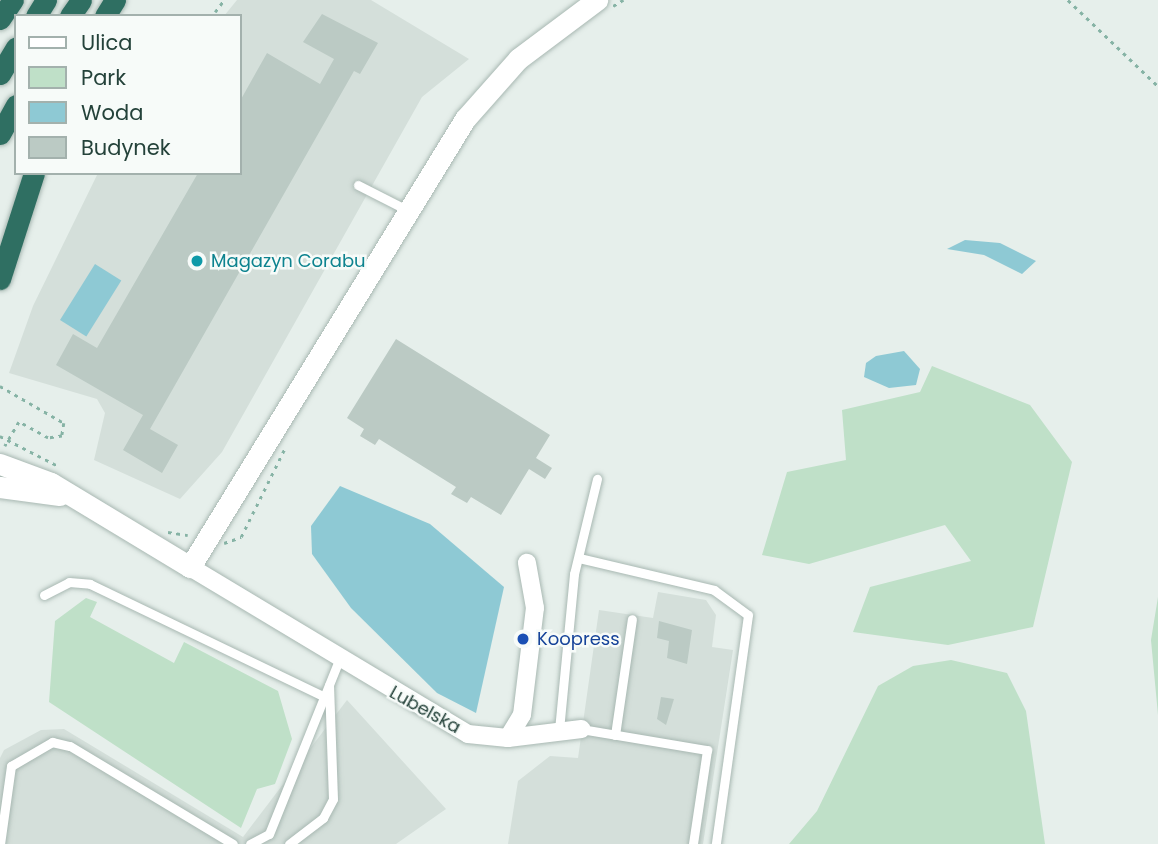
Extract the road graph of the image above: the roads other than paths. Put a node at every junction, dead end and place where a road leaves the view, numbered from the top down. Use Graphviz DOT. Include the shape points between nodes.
graph roads {
  1 [pos="13,0"];
  2 [pos="599,6"];
  3 [pos="0,19"];
  4 [pos="14,50"];
  5 [pos="0,74"];
  6 [pos="14,109"];
  7 [pos="0,134"];
  8 [pos="33,175"];
  9 [pos="358,184"];
  10 [pos="407,210"];
  11 [pos="0,279"];
  12 [pos="0,464"];
  13 [pos="597,479"];
  14 [pos="0,487"];
  15 [pos="68,495"];
  16 [pos="579,558"];
  17 [pos="527,563"];
  18 [pos="190,566"];
  19 [pos="44,594"];
  20 [pos="632,619"];
  21 [pos="339,660"];
  22 [pos="329,683"];
  23 [pos="323,696"];
  24 [pos="582,729"];
  25 [pos="559,730"];
  26 [pos="615,735"];
  27 [pos="508,738"];
  28 [pos="0,844"];
  29 [pos="233,844"];
  30 [pos="250,844"];
  31 [pos="289,844"];
  32 [pos="693,844"];
  33 [pos="716,844"];
  1 -- 3 [label="highway"];
  2 -- 10 [label="street" via="500,76"];
  4 -- 5 [label="highway"];
  6 -- 7 [label="highway"];
  8 -- 11 [label="highway"];
  9 -- 10 [label="lane"];
  10 -- 18 [label="street" via="215,537"];
  12 -- 15 [label="street"];
  13 -- 16 [label="lane"];
  14 -- 15 [label="street"];
  15 -- 18 [label="street"];
  16 -- 25 [label="lane"];
  16 -- 33 [label="lane" via="714,590 748,615"];
  17 -- 27 [label="street" via="536,608 522,715"];
  18 -- 21 [label="street, Lubelska"];
  19 -- 23 [label="lane" via="69,582 90,584"];
  20 -- 26 [label="lane"];
  21 -- 22 [label="lane"];
  21 -- 27 [label="street, Lubelska" via="445,724 468,734"];
  22 -- 23 [label="lane"];
  22 -- 31 [label="lane" via="333,799 323,818"];
  23 -- 30 [label="lane" via="269,834"];
  24 -- 25 [label="street, Lubelska"];
  24 -- 26 [label="lane"];
  25 -- 27 [label="street, Lubelska"];
  26 -- 32 [label="lane" via="707,750"];
  28 -- 29 [label="lane" via="11,766 52,742 70,746"];
}
